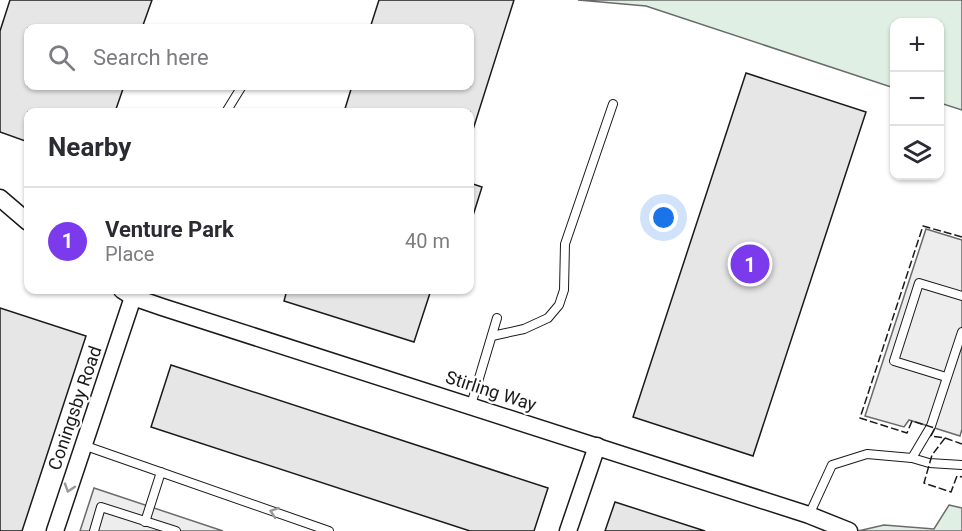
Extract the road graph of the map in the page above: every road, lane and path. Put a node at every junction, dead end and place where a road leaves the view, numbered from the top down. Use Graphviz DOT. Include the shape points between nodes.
graph roads {
  1 [pos="240,90"];
  2 [pos="613,104"];
  3 [pos="228,108"];
  4 [pos="0,198"];
  5 [pos="24,219"];
  6 [pos="134,294"];
  7 [pos="962,296"];
  8 [pos="498,318"];
  9 [pos="962,332"];
  10 [pos="492,336"];
  11 [pos="946,377"];
  12 [pos="471,405"];
  13 [pos="83,444"];
  14 [pos="597,446"];
  15 [pos="912,458"];
  16 [pos="962,465"];
  17 [pos="161,472"];
  18 [pos="809,515"];
  19 [pos="145,522"];
  20 [pos="54,531"];
  21 [pos="93,531"];
  22 [pos="176,531"];
  23 [pos="329,531"];
  24 [pos="568,531"];
  25 [pos="849,531"];
  1 -- 3 [label="lane"];
  2 -- 10 [label="lane" via="565,244 564,290 559,305 548,318"];
  4 -- 5 [label="street"];
  6 -- 12 [label="street, Stirling Way"];
  6 -- 13 [label="street, Coningsby Road"];
  7 -- 11 [label="lane" via="919,283 894,361"];
  8 -- 10 [label="lane"];
  9 -- 11 [label="lane"];
  10 -- 12 [label="lane"];
  11 -- 15 [label="lane" via="931,426"];
  12 -- 14 [label="street, Stirling Way"];
  13 -- 17 [label="lane"];
  13 -- 20 [label="street, Coningsby Road, one-way"];
  14 -- 18 [label="street, Stirling Way"];
  14 -- 24 [label="street"];
  15 -- 16 [label="lane"];
  15 -- 18 [label="lane" via="867,454 832,465"];
  17 -- 19 [label="lane"];
  23 -- 17 [label="lane, one-way"];
  18 -- 25 [label="street, Stirling Way"];
  19 -- 21 [label="lane" via="101,507"];
  19 -- 22 [label="lane"];
}
